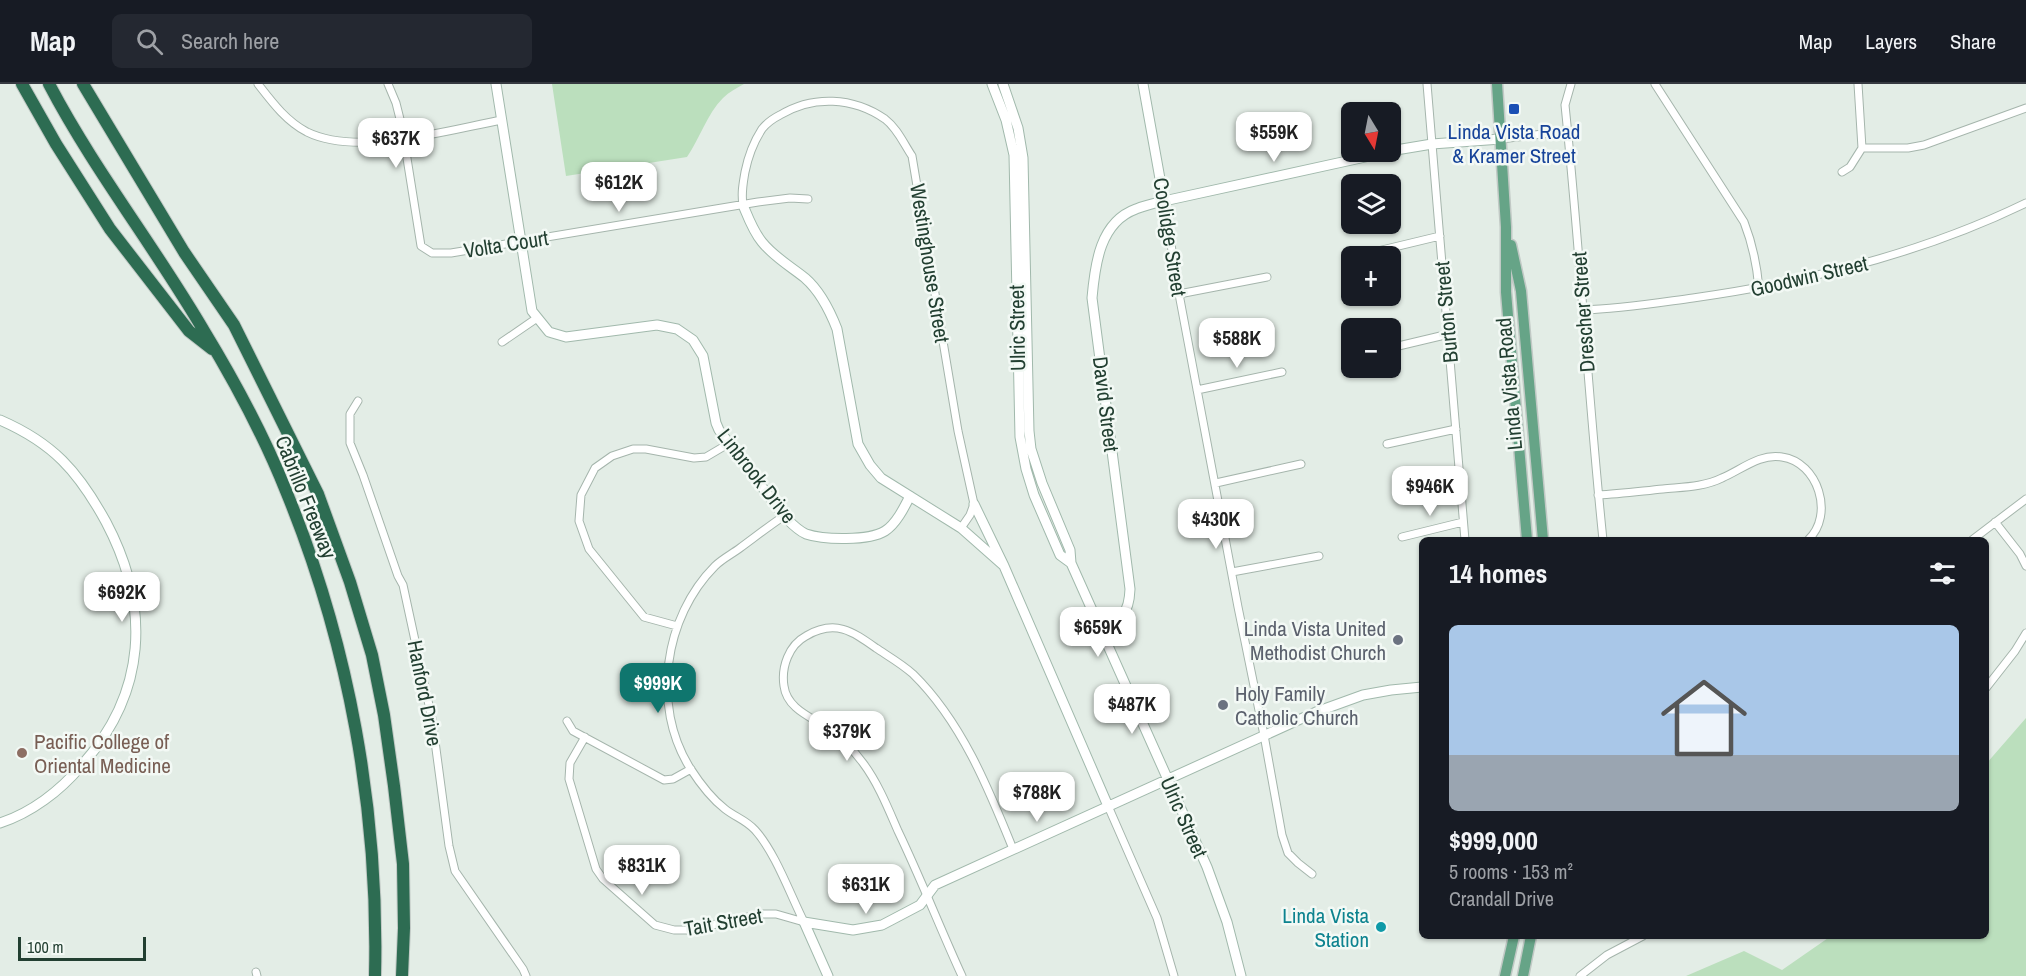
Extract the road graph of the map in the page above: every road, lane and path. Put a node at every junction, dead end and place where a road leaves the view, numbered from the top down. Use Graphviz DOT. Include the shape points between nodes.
graph roads {
  1 [pos="22,84"];
  2 [pos="49,84"];
  3 [pos="83,84"];
  4 [pos="258,84"];
  5 [pos="388,84"];
  6 [pos="496,84"];
  7 [pos="992,84"];
  8 [pos="1003,84"];
  9 [pos="1143,84"];
  10 [pos="1427,84"];
  11 [pos="1497,84"];
  12 [pos="1571,84"];
  13 [pos="1655,84"];
  14 [pos="1858,84"];
  15 [pos="2026,108"];
  16 [pos="502,120"];
  17 [pos="1568,131"];
  18 [pos="404,139"];
  19 [pos="1501,139"];
  20 [pos="1432,144"];
  21 [pos="1862,148"];
  22 [pos="1401,149"];
  23 [pos="1341,162"];
  24 [pos="1842,172"];
  25 [pos="808,199"];
  26 [pos="1164,201"];
  27 [pos="2026,203"];
  28 [pos="743,205"];
  29 [pos="1506,227"];
  30 [pos="1440,236"];
  31 [pos="522,242"];
  32 [pos="1398,246"];
  33 [pos="1267,277"];
  34 [pos="1759,289"];
  35 [pos="1179,294"];
  36 [pos="1583,310"];
  37 [pos="537,318"];
  38 [pos="1449,334"];
  39 [pos="502,342"];
  40 [pos="1401,345"];
  41 [pos="217,354"];
  42 [pos="1282,372"];
  43 [pos="1197,390"];
  44 [pos="358,401"];
  45 [pos="0,420"];
  46 [pos="1456,429"];
  47 [pos="728,444"];
  48 [pos="1387,444"];
  49 [pos="1301,464"];
  50 [pos="1216,483"];
  51 [pos="1599,495"];
  52 [pos="910,496"];
  53 [pos="2026,499"];
  54 [pos="974,504"];
  55 [pos="784,516"];
  56 [pos="1463,522"];
  57 [pos="1995,522"];
  58 [pos="962,528"];
  59 [pos="1402,537"];
  60 [pos="1465,537"];
  61 [pos="1527,537"];
  62 [pos="1543,537"];
  63 [pos="1603,537"];
  64 [pos="1811,537"];
  65 [pos="1976,537"];
  66 [pos="1319,556"];
  67 [pos="1071,563"];
  68 [pos="1004,566"];
  69 [pos="2026,566"];
  70 [pos="1232,572"];
  71 [pos="678,626"];
  72 [pos="1099,626"];
  73 [pos="2026,633"];
  74 [pos="1989,684"];
  75 [pos="1419,687"];
  76 [pos="567,721"];
  77 [pos="1264,735"];
  78 [pos="585,737"];
  79 [pos="691,769"];
  80 [pos="1167,779"];
  81 [pos="1108,806"];
  82 [pos="0,823"];
  83 [pos="1012,849"];
  84 [pos="1312,874"];
  85 [pos="927,894"];
  86 [pos="804,922"];
  87 [pos="1513,939"];
  88 [pos="1530,939"];
  89 [pos="1637,939"];
  90 [pos="375,976"];
  91 [pos="402,976"];
  92 [pos="526,976"];
  93 [pos="828,976"];
  94 [pos="962,976"];
  95 [pos="1174,976"];
  96 [pos="1241,976"];
  97 [pos="1505,976"];
  98 [pos="1523,976"];
  99 [pos="1580,976"];
  1 -- 41 [label="highway" via="110,229 189,331"];
  2 -- 41 [label="highway, Cabrillo Freeway" via="64,114"];
  3 -- 91 [label="highway, Cabrillo Freeway" via="184,252 234,325 318,495 350,582 372,655 394,786 403,864"];
  4 -- 18 [label="street" via="281,112 315,135 346,143"];
  5 -- 18 [label="street"];
  6 -- 16 [label="street"];
  7 -- 67 [label="street, Ulric Street" via="1014,155 1020,437 1035,495 1060,555"];
  8 -- 67 [label="street, Ulric Street" via="1018,128 1023,158 1031,449 1070,550"];
  9 -- 26 [label="street, Coolidge Street"];
  10 -- 20 [label="street, Burton Street"];
  11 -- 19 [label="main road, Linda Vista Road"];
  12 -- 17 [label="street, Drescher Street" via="1565,105"];
  13 -- 34 [label="street" via="1744,222 1757,263"];
  14 -- 21 [label="street"];
  15 -- 21 [label="street" via="1923,145"];
  16 -- 18 [label="street"];
  16 -- 31 [label="street"];
  17 -- 19 [label="street"];
  17 -- 36 [label="street, Drescher Street"];
  18 -- 31 [label="street, Volta Court" via="422,248 432,253 451,253"];
  19 -- 20 [label="street, David Street"];
  19 -- 29 [label="main road, Linda Vista Road"];
  20 -- 22 [label="street, David Street"];
  20 -- 30 [label="street, Burton Street"];
  21 -- 24 [label="street"];
  23 -- 26 [label="street, David Street"];
  25 -- 28 [label="street, Volta Court"];
  26 -- 35 [label="street, Coolidge Street"];
  26 -- 72 [label="street, David Street" via="1136,209 1117,221 1104,240 1095,268 1092,298 1130,589 1129,606 1121,617"];
  27 -- 34 [label="street, Goodwin Street" via="1994,219 1862,265"];
  28 -- 31 [label="street, Volta Court"];
  28 -- 52 [label="street" via="761,241 822,298 837,329 858,444 881,478"];
  28 -- 54 [label="street, Westinghouse Street" via="749,154 763,128 789,109 809,102 846,102 867,108 894,128 912,156"];
  29 -- 61 [label="main road, Linda Vista Road" via="1506,292"];
  29 -- 62 [label="main road, Linda Vista Road" via="1521,291"];
  30 -- 32 [label="street"];
  30 -- 38 [label="street, Burton Street"];
  31 -- 37 [label="street" via="532,311"];
  33 -- 35 [label="street"];
  34 -- 36 [label="street, Goodwin Street"];
  35 -- 43 [label="street, Coolidge Street"];
  36 -- 51 [label="street, Drescher Street"];
  37 -- 39 [label="street"];
  37 -- 47 [label="street, Linbrook Drive" via="549,332 566,338 657,325 677,329 693,340 703,356 716,423"];
  38 -- 40 [label="street"];
  38 -- 46 [label="street, Burton Street"];
  41 -- 90 [label="highway, Cabrillo Freeway" via="286,489 338,650 366,795 374,873"];
  42 -- 43 [label="street"];
  43 -- 50 [label="street, Coolidge Street"];
  44 -- 92 [label="street, Hanford Drive" via="350,414 350,443 404,585 432,719 455,871"];
  45 -- 82 [label="street" via="26,432 57,454 86,486 128,572 135,600 136,630 129,682 104,737 70,779 34,807"];
  46 -- 48 [label="street"];
  46 -- 56 [label="street, Burton Street"];
  47 -- 55 [label="street, Linbrook Drive"];
  47 -- 71 [label="street" via="706,457 646,449 612,456 595,468 581,495 579,521 589,549 644,617"];
  49 -- 50 [label="street"];
  50 -- 70 [label="street, Coolidge Street"];
  51 -- 63 [label="street, Drescher Street"];
  51 -- 64 [label="street" via="1720,480 1763,457 1782,456 1799,463 1811,476 1822,503 1818,526"];
  52 -- 55 [label="street, Linbrook Drive" via="887,531 872,537 821,538 795,528"];
  52 -- 58 [label="street"];
  53 -- 57 [label="street"];
  54 -- 58 [label="street"];
  54 -- 68 [label="street"];
  55 -- 71 [label="street" via="715,566 692,595"];
  56 -- 59 [label="street"];
  56 -- 60 [label="street, Burton Street"];
  57 -- 65 [label="street"];
  57 -- 69 [label="street"];
  58 -- 68 [label="street"];
  66 -- 70 [label="street"];
  67 -- 72 [label="street, Ulric Street"];
  68 -- 81 [label="street"];
  70 -- 77 [label="street, Coolidge Street"];
  71 -- 79 [label="street" via="671,644 668,699 674,732"];
  72 -- 80 [label="street, Ulric Street"];
  73 -- 74 [label="street"];
  75 -- 77 [label="street, Tait Street" via="1362,695"];
  76 -- 78 [label="street" via="573,731"];
  77 -- 80 [label="street, Tait Street"];
  77 -- 84 [label="street, Coolidge Street" via="1288,853"];
  78 -- 79 [label="street" via="664,780"];
  78 -- 86 [label="street, Tait Street" via="570,763 570,779 596,869 655,925 689,930 762,914"];
  79 -- 86 [label="street" via="726,809 755,830"];
  80 -- 81 [label="street, Tait Street"];
  80 -- 96 [label="street, Ulric Street" via="1214,886"];
  81 -- 83 [label="street, Tait Street"];
  81 -- 95 [label="street" via="1157,918"];
  83 -- 85 [label="street, Tait Street" via="935,885"];
  83 -- 85 [label="street" via="964,742 946,712 912,672 851,631 817,629 791,649 783,673 788,699 832,731 864,764"];
  85 -- 86 [label="street, Tait Street" via="920,905 882,925 853,930"];
  85 -- 94 [label="street"];
  86 -- 93 [label="street"];
  87 -- 97 [label="main road"];
  88 -- 98 [label="main road"];
  89 -- 99 [label="street"];
}
